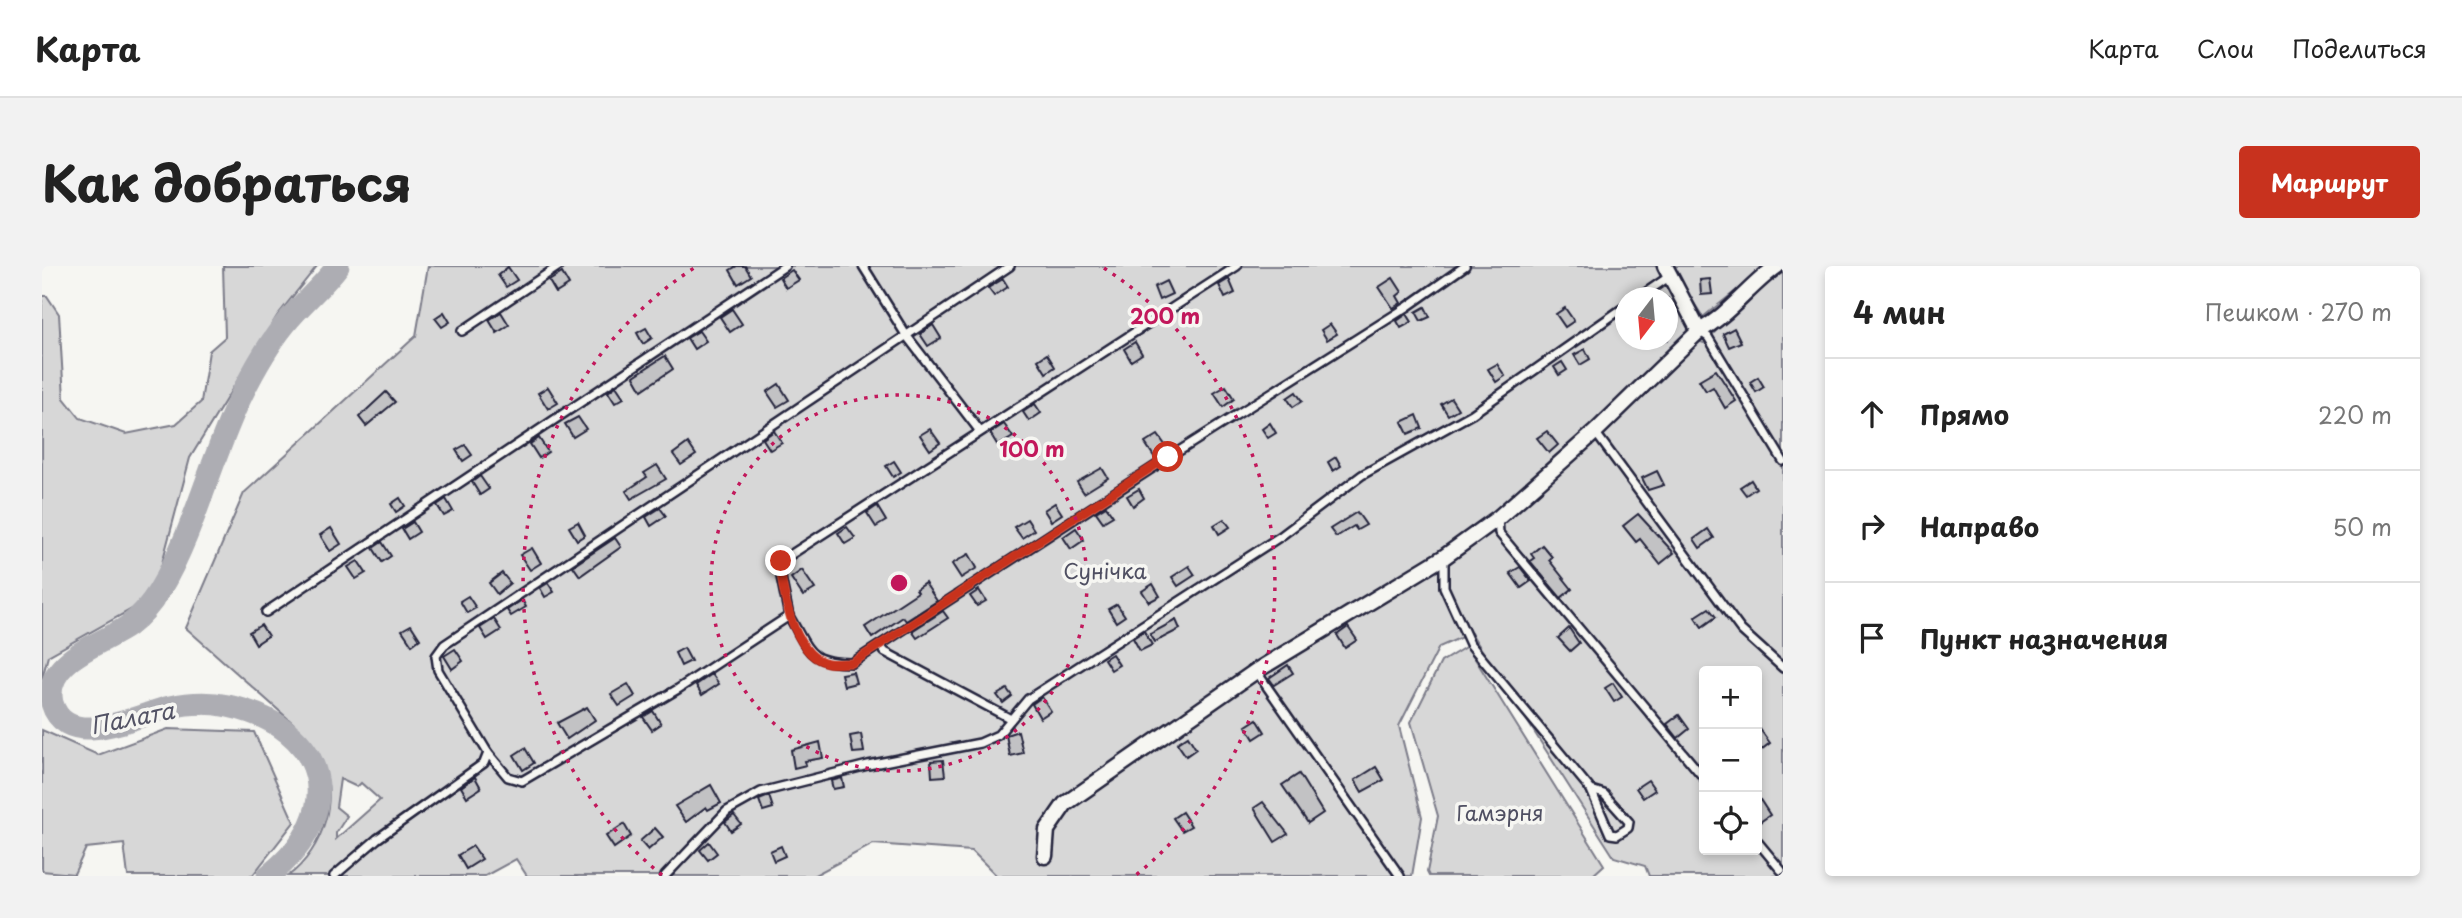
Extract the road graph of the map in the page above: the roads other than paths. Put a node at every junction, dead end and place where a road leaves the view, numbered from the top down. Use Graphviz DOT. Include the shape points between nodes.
graph roads {
  1 [pos="559,266"];
  2 [pos="785,266"];
  3 [pos="863,266"];
  4 [pos="1010,266"];
  5 [pos="1237,266"];
  6 [pos="1465,266"];
  7 [pos="1777,266"];
  8 [pos="1667,271"];
  9 [pos="1650,287"];
  10 [pos="1615,314"];
  11 [pos="462,331"];
  12 [pos="1699,331"];
  13 [pos="906,335"];
  14 [pos="979,430"];
  15 [pos="1595,432"];
  16 [pos="1783,461"];
  17 [pos="1499,518"];
  18 [pos="1444,557"];
  19 [pos="266,612"];
  20 [pos="789,616"];
  21 [pos="880,646"];
  22 [pos="1783,668"];
  23 [pos="1256,671"];
  24 [pos="1011,719"];
  25 [pos="488,753"];
  26 [pos="1699,772"];
  27 [pos="1591,790"];
  28 [pos="1762,847"];
  29 [pos="1045,856"];
  30 [pos="1781,870"];
  31 [pos="334,876"];
  32 [pos="665,876"];
  33 [pos="1400,876"];
  1 -- 11 [label="lane"];
  2 -- 19 [label="lane"];
  3 -- 13 [label="lane"];
  4 -- 13 [label="lane"];
  5 -- 14 [label="lane"];
  6 -- 21 [label="lane"];
  7 -- 12 [label="street"];
  8 -- 9 [label="lane"];
  8 -- 12 [label="street"];
  10 -- 24 [label="lane" via="1472,414 1362,475 1281,536 1028,699"];
  12 -- 15 [label="street"];
  12 -- 16 [label="lane" via="1708,337"];
  13 -- 14 [label="lane"];
  13 -- 25 [label="lane" via="444,645 436,656 438,670"];
  14 -- 20 [label="lane" via="781,561"];
  15 -- 17 [label="street"];
  15 -- 22 [label="lane" via="1741,630"];
  17 -- 18 [label="street"];
  17 -- 26 [label="lane" via="1499,533"];
  18 -- 23 [label="street"];
  18 -- 27 [label="lane" via="1444,587 1470,644"];
  20 -- 21 [label="lane" via="813,656 825,663 852,663"];
  20 -- 25 [label="lane" via="678,689 522,781 508,777"];
  21 -- 24 [label="lane"];
  23 -- 29 [label="street" via="1065,804 1047,830"];
  23 -- 33 [label="lane"];
  24 -- 32 [label="lane" via="998,735 980,743 761,792 727,811"];
  25 -- 31 [label="lane" via="471,776 377,839"];
  27 -- 27 [label="lane" via="1610,834 1628,828 1629,822 1604,794"];
  28 -- 30 [label="lane"];
}
